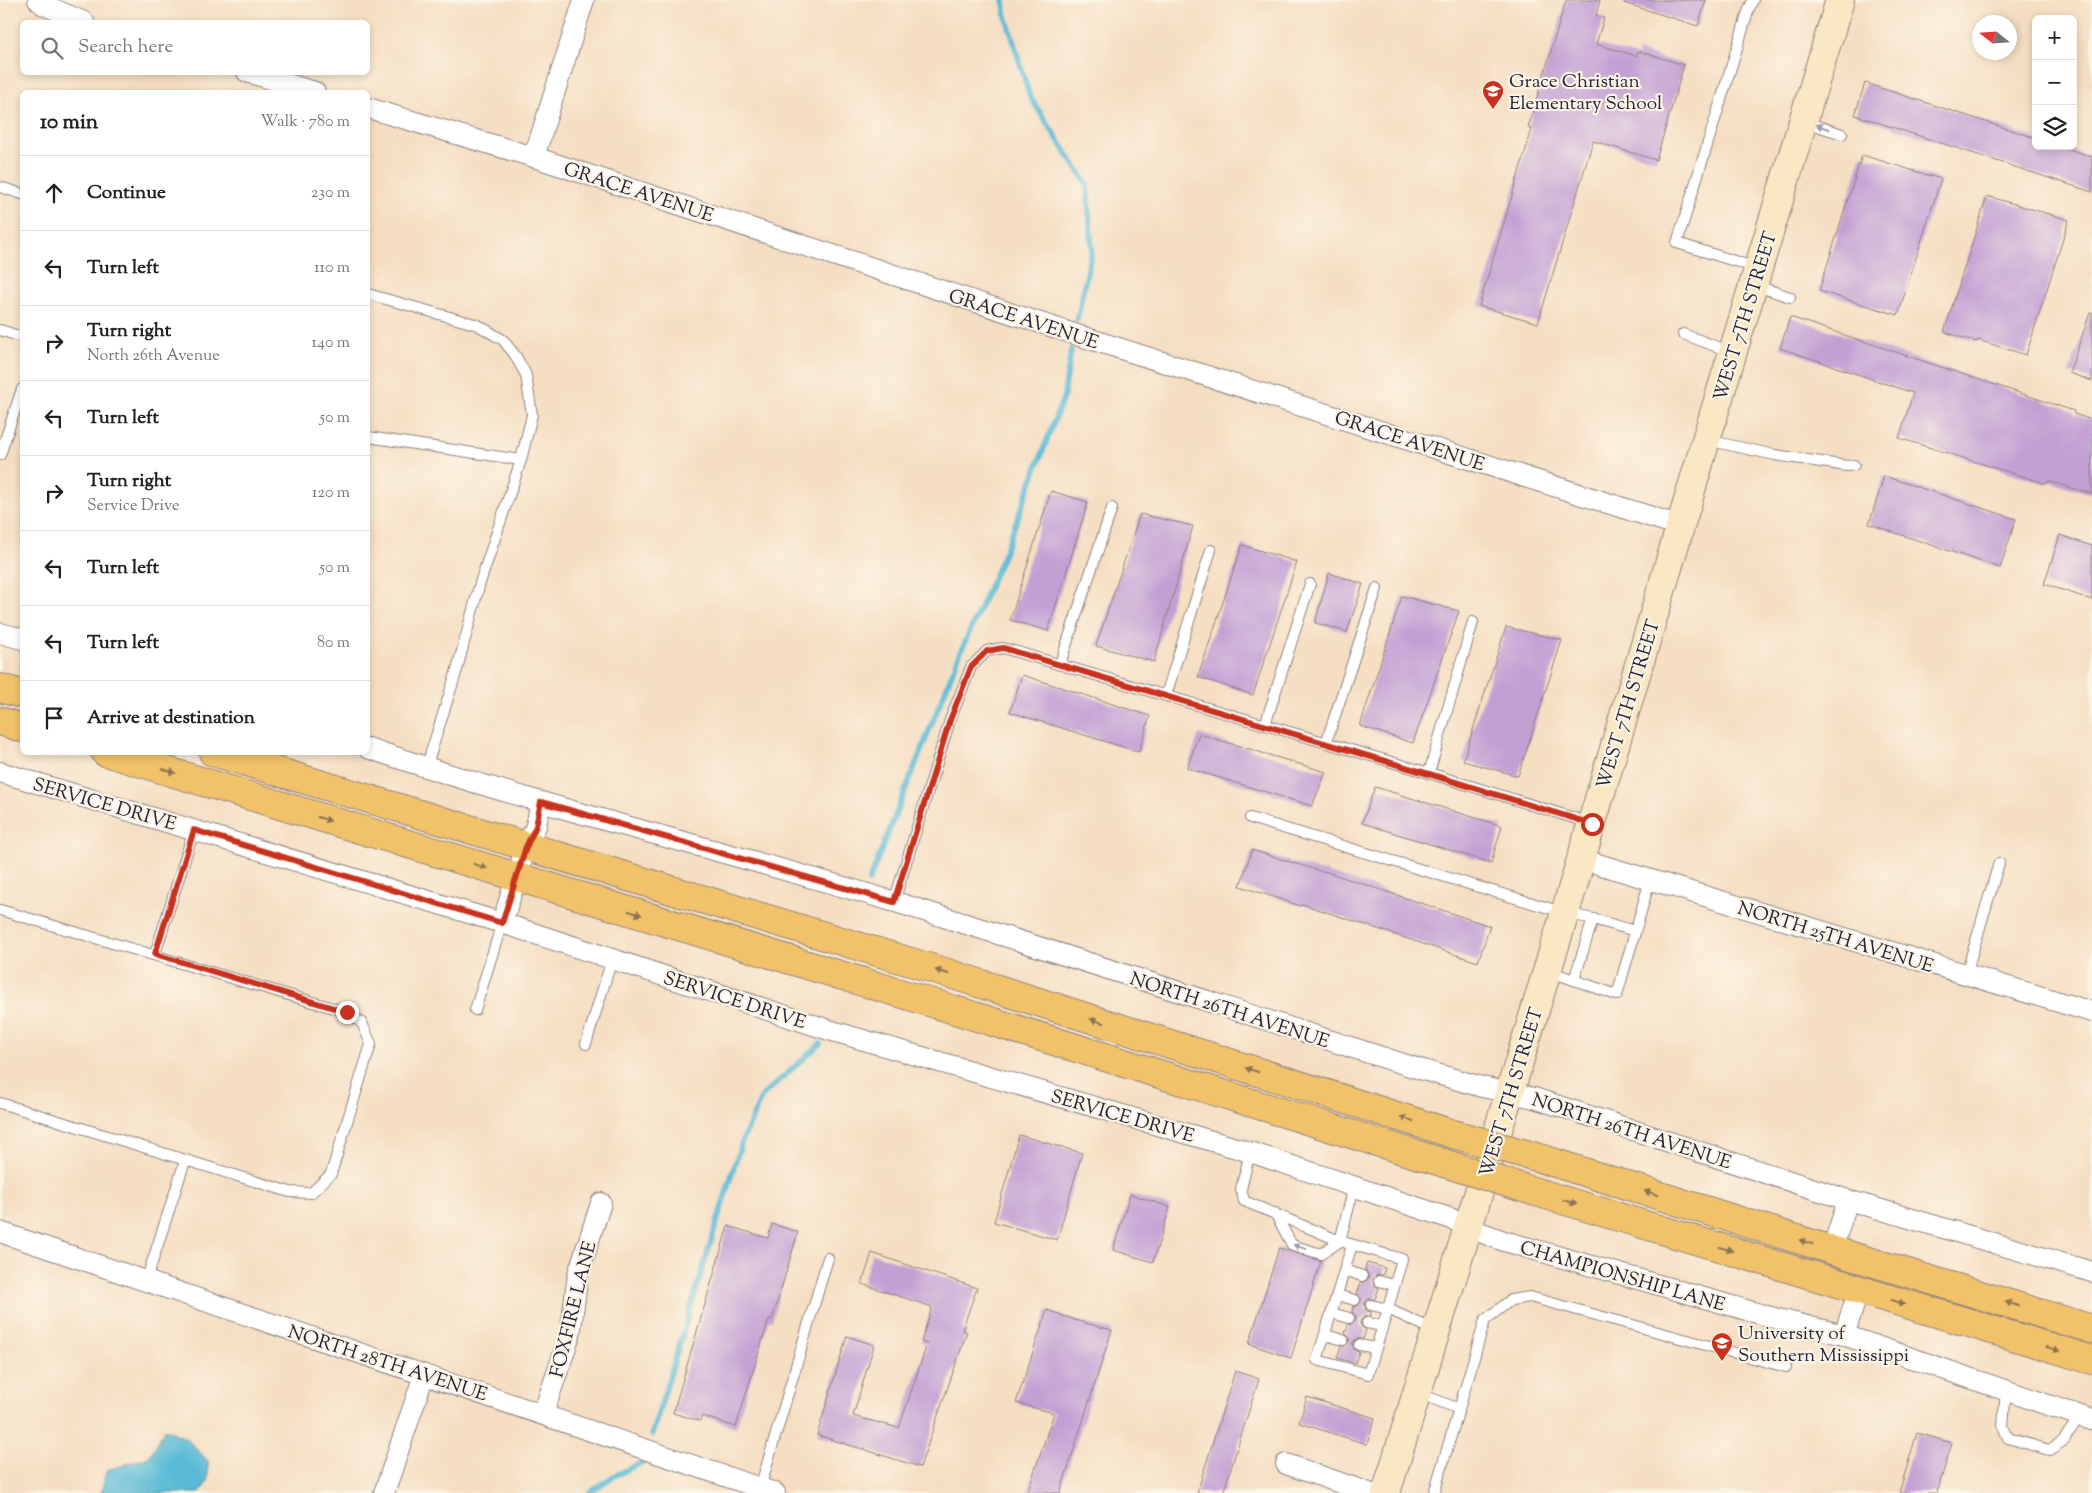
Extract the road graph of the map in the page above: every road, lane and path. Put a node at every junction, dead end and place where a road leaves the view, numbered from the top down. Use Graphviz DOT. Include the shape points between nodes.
graph roads {
  1 [pos="38,0"];
  2 [pos="584,0"];
  3 [pos="1754,0"];
  4 [pos="1840,0"];
  5 [pos="79,20"];
  6 [pos="257,75"];
  7 [pos="308,90"];
  8 [pos="370,109"];
  9 [pos="1804,121"];
  10 [pos="1842,134"];
  11 [pos="534,157"];
  12 [pos="0,187"];
  13 [pos="20,193"];
  14 [pos="1755,276"];
  15 [pos="370,295"];
  16 [pos="1790,297"];
  17 [pos="0,330"];
  18 [pos="1683,334"];
  19 [pos="20,336"];
  20 [pos="1732,352"];
  21 [pos="20,394"];
  22 [pos="370,437"];
  23 [pos="1706,440"];
  24 [pos="0,455"];
  25 [pos="521,460"];
  26 [pos="1854,465"];
  27 [pos="1112,508"];
  28 [pos="1680,526"];
  29 [pos="1211,550"];
  30 [pos="1310,584"];
  31 [pos="1377,588"];
  32 [pos="1473,622"];
  33 [pos="0,633"];
  34 [pos="20,638"];
  35 [pos="1060,664"];
  36 [pos="0,688"];
  37 [pos="20,693"];
  38 [pos="1166,695"];
  39 [pos="0,721"];
  40 [pos="1265,725"];
  41 [pos="20,727"];
  42 [pos="1326,743"];
  43 [pos="370,749"];
  44 [pos="115,755"];
  45 [pos="224,755"];
  46 [pos="426,768"];
  47 [pos="0,772"];
  48 [pos="1429,774"];
  49 [pos="541,802"];
  50 [pos="1250,818"];
  51 [pos="1592,824"];
  52 [pos="194,830"];
  53 [pos="526,847"];
  54 [pos="1581,859"];
  55 [pos="1999,863"];
  56 [pos="517,878"];
  57 [pos="1650,880"];
  58 [pos="894,902"];
  59 [pos="0,910"];
  60 [pos="1565,913"];
  61 [pos="1593,919"];
  62 [pos="502,923"];
  63 [pos="1635,931"];
  64 [pos="155,954"];
  65 [pos="612,959"];
  66 [pos="1548,970"];
  67 [pos="1966,974"];
  68 [pos="1574,980"];
  69 [pos="475,1010"];
  70 [pos="2092,1012"];
  71 [pos="586,1044"];
  72 [pos="1509,1092"];
  73 [pos="0,1103"];
  74 [pos="1250,1152"];
  75 [pos="185,1161"];
  76 [pos="1354,1187"];
  77 [pos="1848,1200"];
  78 [pos="601,1203"];
  79 [pos="1274,1213"];
  80 [pos="1468,1228"];
  81 [pos="0,1232"];
  82 [pos="1340,1241"];
  83 [pos="1352,1245"];
  84 [pos="1832,1250"];
  85 [pos="828,1258"];
  86 [pos="1345,1270"];
  87 [pos="2092,1272"];
  88 [pos="1362,1276"];
  89 [pos="1379,1281"];
  90 [pos="146,1282"];
  91 [pos="1394,1285"];
  92 [pos="1859,1290"];
  93 [pos="1337,1295"];
  94 [pos="1355,1300"];
  95 [pos="1371,1305"];
  96 [pos="1388,1309"];
  97 [pos="1332,1313"];
  98 [pos="1349,1318"];
  99 [pos="1367,1323"];
  100 [pos="1382,1326"];
  101 [pos="2092,1329"];
  102 [pos="1436,1331"];
  103 [pos="1326,1335"];
  104 [pos="1844,1336"];
  105 [pos="1343,1340"];
  106 [pos="1359,1345"];
  107 [pos="1376,1348"];
  108 [pos="2092,1360"];
  109 [pos="1786,1367"];
  110 [pos="424,1375"];
  111 [pos="2006,1390"];
  112 [pos="1417,1393"];
  113 [pos="1459,1408"];
  114 [pos="543,1414"];
  115 [pos="2086,1418"];
  116 [pos="1286,1464"];
  117 [pos="767,1490"];
  118 [pos="384,1493"];
  119 [pos="1369,1493"];
  120 [pos="1386,1493"];
  121 [pos="1434,1493"];
  1 -- 5 [label="street"];
  2 -- 11 [label="street"];
  3 -- 14 [label="lane" via="1748,9 1677,243"];
  4 -- 9 [label="main road, WEST 7TH STREET"];
  6 -- 7 [label="street"];
  8 -- 11 [label="street, GRACE AVENUE"];
  10 -- 9 [label="lane, one-way"];
  9 -- 14 [label="main road, WEST 7TH STREET"];
  11 -- 28 [label="street, GRACE AVENUE" via="1071,333"];
  12 -- 13 [label="lane"];
  14 -- 16 [label="lane"];
  14 -- 20 [label="main road, WEST 7TH STREET"];
  15 -- 25 [label="lane" via="478,326 503,340 515,355 528,383 532,415"];
  17 -- 19 [label="lane"];
  18 -- 20 [label="lane"];
  20 -- 23 [label="main road, WEST 7TH STREET"];
  21 -- 24 [label="lane"];
  22 -- 25 [label="lane"];
  23 -- 26 [label="lane" via="1775,455"];
  23 -- 28 [label="main road, WEST 7TH STREET"];
  25 -- 46 [label="lane" via="480,583"];
  27 -- 35 [label="lane"];
  28 -- 51 [label="main road, WEST 7TH STREET"];
  29 -- 38 [label="lane"];
  30 -- 40 [label="lane"];
  31 -- 42 [label="lane"];
  32 -- 48 [label="lane"];
  33 -- 34 [label="street"];
  35 -- 38 [label="lane"];
  35 -- 58 [label="lane" via="1003,648 987,651 971,667 950,720"];
  36 -- 37 [label="main road"];
  38 -- 40 [label="lane"];
  39 -- 41 [label="main road"];
  40 -- 42 [label="lane"];
  42 -- 48 [label="lane"];
  43 -- 46 [label="street, NORTH 26TH AVENUE"];
  44 -- 56 [label="main road, one-way"];
  45 -- 53 [label="main road"];
  46 -- 49 [label="street, NORTH 26TH AVENUE"];
  47 -- 52 [label="street, SERVICE DRIVE"];
  48 -- 51 [label="lane"];
  49 -- 53 [label="street" via="536,826"];
  49 -- 58 [label="street, NORTH 26TH AVENUE"];
  50 -- 60 [label="lane"];
  51 -- 54 [label="main road, WEST 7TH STREET"];
  52 -- 62 [label="street, SERVICE DRIVE"];
  52 -- 64 [label="lane"];
  53 -- 56 [label="street"];
  84 -- 53 [label="main road, one-way, bridge" via="944,972"];
  54 -- 57 [label="street, NORTH 25TH AVENUE"];
  54 -- 60 [label="main road, WEST 7TH STREET"];
  55 -- 67 [label="lane"];
  56 -- 62 [label="street"];
  56 -- 92 [label="main road, one-way, bridge"];
  57 -- 63 [label="lane"];
  57 -- 67 [label="street, NORTH 25TH AVENUE"];
  58 -- 72 [label="street, NORTH 26TH AVENUE" via="1413,1067"];
  59 -- 64 [label="lane"];
  60 -- 61 [label="lane"];
  60 -- 66 [label="main road, WEST 7TH STREET"];
  61 -- 63 [label="lane"];
  61 -- 68 [label="lane"];
  62 -- 65 [label="street, SERVICE DRIVE"];
  62 -- 69 [label="lane"];
  63 -- 68 [label="lane" via="1617,995"];
  64 -- 75 [label="lane" via="347,1012 362,1023 371,1044 331,1174 311,1193 290,1192"];
  65 -- 71 [label="lane"];
  65 -- 74 [label="street, SERVICE DRIVE" via="829,1030"];
  66 -- 68 [label="lane"];
  66 -- 72 [label="main road, WEST 7TH STREET"];
  67 -- 70 [label="street, NORTH 25TH AVENUE"];
  72 -- 77 [label="street, NORTH 26TH AVENUE"];
  72 -- 80 [label="main road, WEST 7TH STREET"];
  73 -- 75 [label="lane"];
  74 -- 76 [label="street, SERVICE DRIVE"];
  74 -- 79 [label="lane" via="1240,1189 1244,1201"];
  75 -- 90 [label="lane"];
  76 -- 80 [label="street, SERVICE DRIVE"];
  76 -- 82 [label="lane"];
  77 -- 84 [label="street"];
  77 -- 87 [label="street, NORTH 26TH AVENUE"];
  78 -- 114 [label="street, FOXFIRE LANE" via="578,1274 570,1335"];
  79 -- 82 [label="lane"];
  82 -- 79 [label="lane, one-way" via="1321,1254 1292,1245"];
  80 -- 102 [label="main road, WEST 7TH STREET"];
  80 -- 104 [label="street, CHAMPIONSHIP LANE" via="1504,1241"];
  81 -- 90 [label="street, NORTH 28TH AVENUE"];
  82 -- 83 [label="lane"];
  83 -- 86 [label="lane"];
  83 -- 91 [label="lane" via="1402,1259"];
  101 -- 84 [label="main road, one-way"];
  85 -- 117 [label="lane"];
  86 -- 88 [label="lane"];
  86 -- 93 [label="lane"];
  89 -- 91 [label="lane"];
  90 -- 110 [label="street, NORTH 28TH AVENUE"];
  91 -- 96 [label="lane"];
  92 -- 104 [label="street"];
  92 -- 108 [label="main road, one-way"];
  93 -- 94 [label="lane"];
  93 -- 97 [label="lane"];
  95 -- 96 [label="lane"];
  96 -- 100 [label="lane"];
  96 -- 102 [label="lane"];
  97 -- 98 [label="lane"];
  97 -- 103 [label="lane"];
  99 -- 100 [label="lane"];
  100 -- 107 [label="lane"];
  102 -- 112 [label="main road, WEST 7TH STREET"];
  103 -- 105 [label="lane"];
  103 -- 107 [label="lane" via="1317,1360 1368,1374"];
  104 -- 111 [label="street, CHAMPIONSHIP LANE"];
  106 -- 107 [label="lane"];
  109 -- 113 [label="lane" via="1530,1297 1511,1300 1485,1320"];
  110 -- 114 [label="street, NORTH 28TH AVENUE"];
  110 -- 118 [label="street"];
  111 -- 115 [label="street, CHAMPIONSHIP LANE"];
  111 -- 115 [label="lane" via="2003,1426 2008,1438 2049,1450 2064,1441"];
  112 -- 113 [label="lane"];
  112 -- 120 [label="main road, WEST 7TH STREET"];
  113 -- 121 [label="lane"];
  114 -- 117 [label="street, NORTH 28TH AVENUE"];
  116 -- 119 [label="street"];
}
